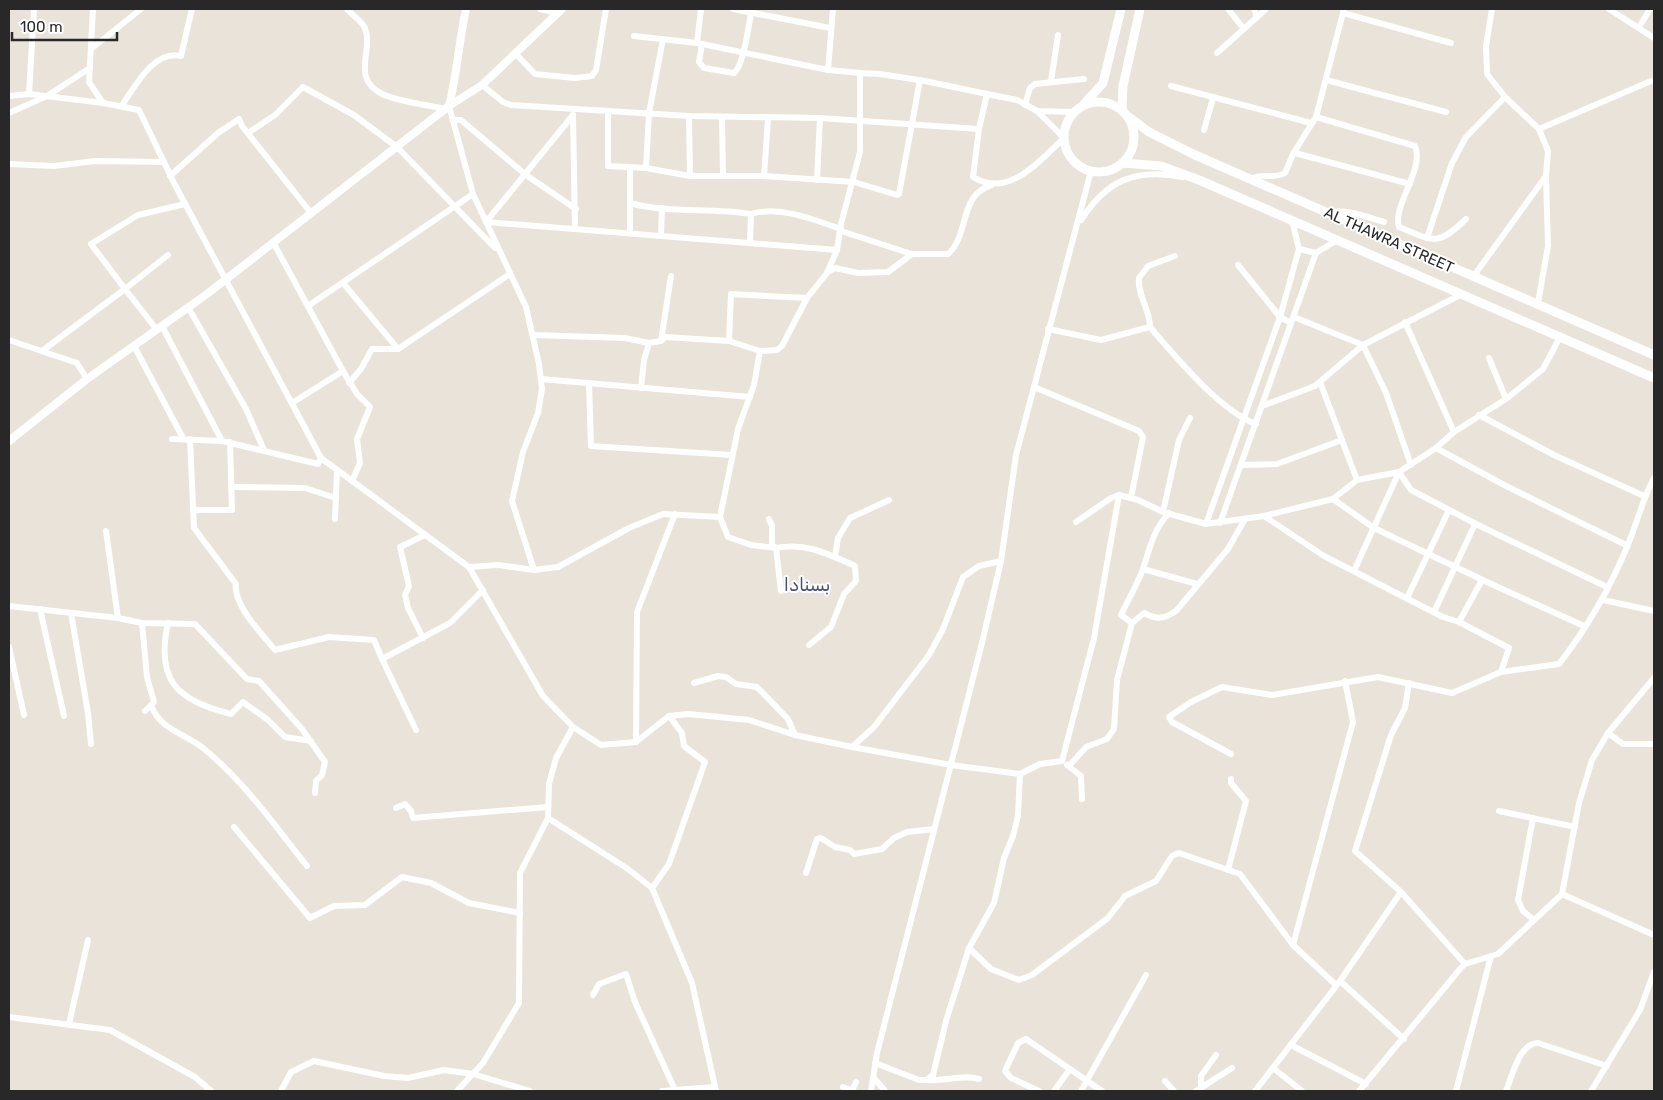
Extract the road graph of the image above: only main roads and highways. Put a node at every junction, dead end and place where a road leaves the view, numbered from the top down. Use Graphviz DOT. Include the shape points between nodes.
graph roads {
  1 [pos="1121,9"];
  2 [pos="1140,9"];
  3 [pos="1084,105"];
  4 [pos="1126,113"];
  5 [pos="1123,163"];
  6 [pos="1654,355"];
  7 [pos="1654,378"];
  1 -- 3 [label="main road" via="1103,83"];
  2 -- 4 [label="main road" via="1124,86"];
  3 -- 4 [label="main road" via="1104,102"];
  3 -- 5 [label="main road" via="1074,112 1065,129 1066,149 1072,159 1080,167 1102,172"];
  4 -- 5 [label="main road" via="1133,126 1134,146"];
  4 -- 6 [label="main road, AL THAWRA STREET" via="1149,132 1195,155"];
  5 -- 7 [label="main road, AL THAWRA STREET" via="1161,166 1199,180"];
}
